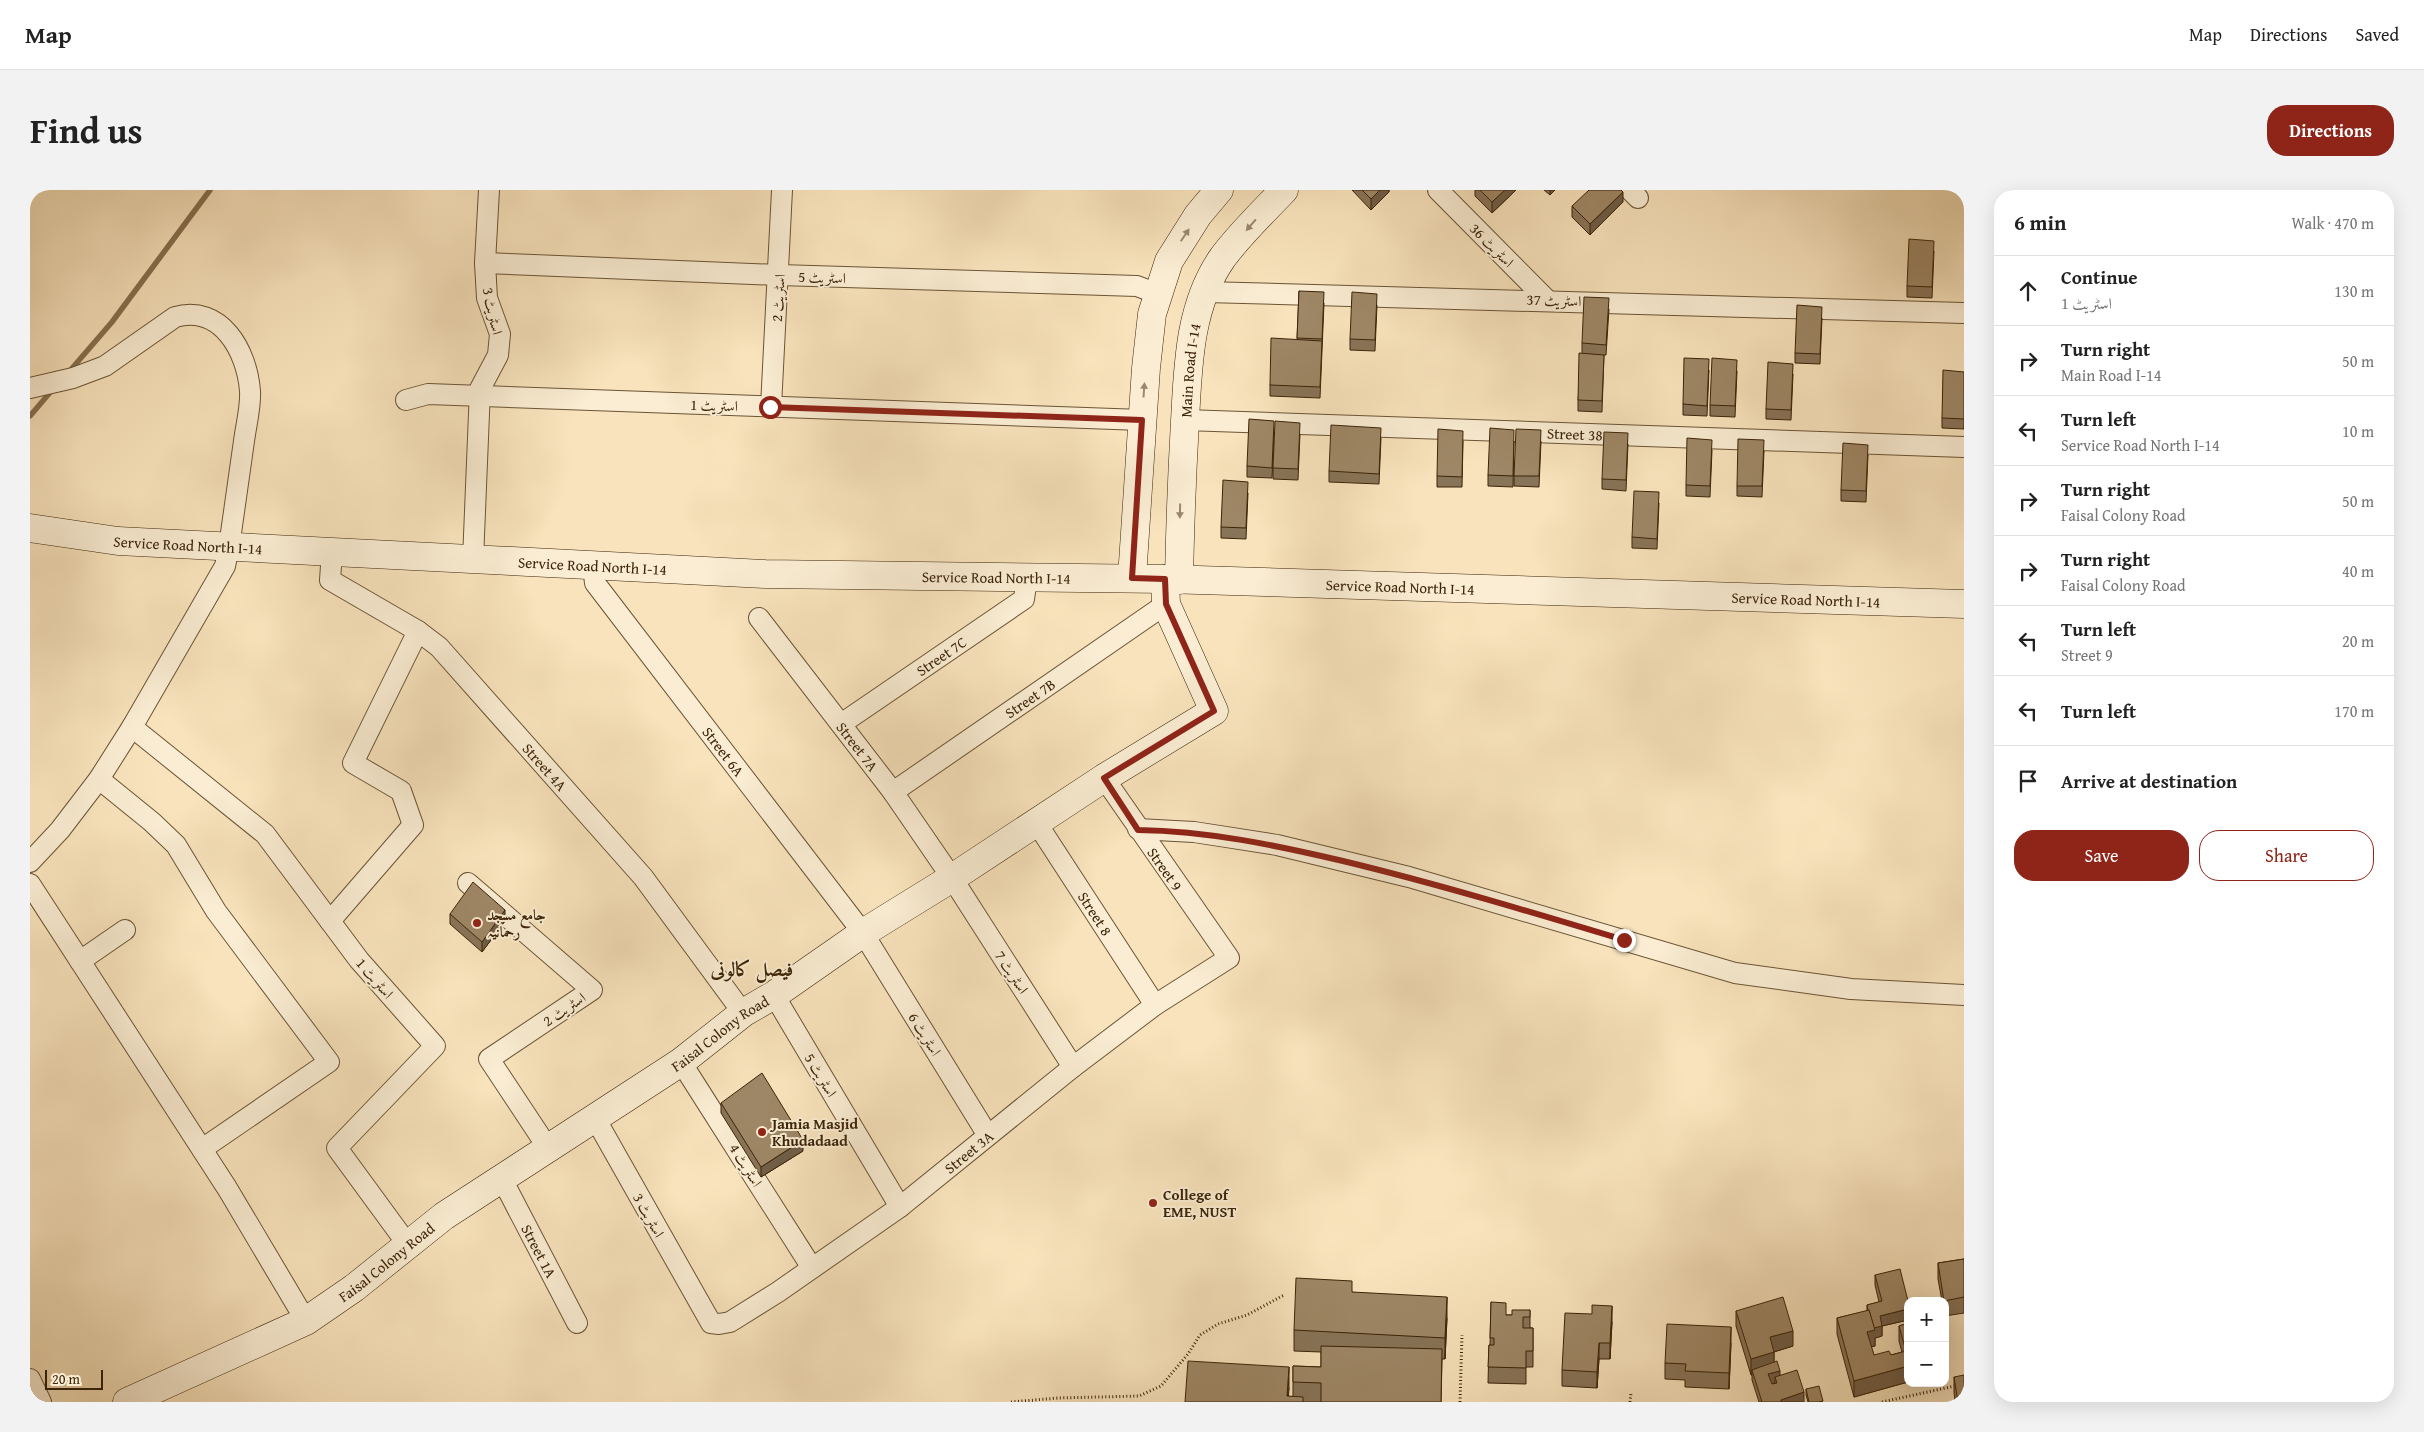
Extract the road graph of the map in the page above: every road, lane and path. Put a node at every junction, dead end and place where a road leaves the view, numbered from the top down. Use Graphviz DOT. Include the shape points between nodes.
graph roads {
  1 [pos="489,190"];
  2 [pos="782,190"];
  3 [pos="1219,190"];
  4 [pos="1284,190"];
  5 [pos="1438,190"];
  6 [pos="485,263"];
  7 [pos="779,275"];
  8 [pos="1205,292"];
  9 [pos="1158,294"];
  10 [pos="1547,300"];
  11 [pos="1964,313"];
  12 [pos="30,388"];
  13 [pos="481,397"];
  14 [pos="406,400"];
  15 [pos="770,407"];
  16 [pos="1142,420"];
  17 [pos="1185,420"];
  18 [pos="1964,447"];
  19 [pos="1140,465"];
  20 [pos="1181,468"];
  21 [pos="30,528"];
  22 [pos="230,547"];
  23 [pos="332,552"];
  24 [pos="473,560"];
  25 [pos="593,566"];
  26 [pos="1027,578"];
  27 [pos="1132,578"];
  28 [pos="1170,588"];
  29 [pos="1964,604"];
  30 [pos="759,618"];
  31 [pos="418,631"];
  32 [pos="841,724"];
  33 [pos="132,727"];
  34 [pos="1104,778"];
  35 [pos="99,779"];
  36 [pos="893,792"];
  37 [pos="1036,822"];
  38 [pos="1138,830"];
  39 [pos="30,862"];
  40 [pos="952,878"];
  41 [pos="468,883"];
  42 [pos="30,884"];
  43 [pos="330,921"];
  44 [pos="124,930"];
  45 [pos="862,933"];
  46 [pos="1229,958"];
  47 [pos="80,961"];
  48 [pos="774,995"];
  49 [pos="1964,995"];
  50 [pos="1155,1006"];
  51 [pos="743,1013"];
  52 [pos="681,1062"];
  53 [pos="1073,1067"];
  54 [pos="595,1118"];
  55 [pos="987,1134"];
  56 [pos="548,1148"];
  57 [pos="202,1149"];
  58 [pos="502,1179"];
  59 [pos="900,1207"];
  60 [pos="408,1245"];
  61 [pos="812,1268"];
  62 [pos="1284,1295"];
  63 [pos="703,1311"];
  64 [pos="306,1321"];
  65 [pos="578,1324"];
  66 [pos="1462,1335"];
  67 [pos="30,1379"];
  68 [pos="1964,1384"];
  69 [pos="1631,1393"];
  70 [pos="41,1402"];
  71 [pos="127,1402"];
  72 [pos="1011,1402"];
  73 [pos="1460,1402"];
  74 [pos="1630,1402"];
  75 [pos="1882,1402"];
  1 -- 6 [label="street, اسٹریٹ 3"];
  2 -- 7 [label="street, اسٹریٹ 2"];
  9 -- 3 [label="main road, one-way" via="1169,261 1180,242"];
  4 -- 8 [label="main road, Main Road I-14, one-way" via="1223,258"];
  5 -- 10 [label="street, اسٹریٹ 36"];
  6 -- 7 [label="street, اسٹریٹ 5"];
  6 -- 13 [label="street, اسٹریٹ 3" via="487,298 500,334 498,354 480,389"];
  7 -- 9 [label="street, اسٹریٹ 5" via="1137,286"];
  7 -- 15 [label="street, اسٹریٹ 2"];
  8 -- 10 [label="street, اسٹریٹ 37"];
  8 -- 17 [label="main road, Main Road I-14" via="1197,314 1189,360"];
  16 -- 9 [label="main road, one-way" via="1148,335"];
  10 -- 11 [label="street, اسٹریٹ 37"];
  12 -- 22 [label="street" via="73,378 105,366 175,317 188,313 206,316 223,327 247,366 250,393"];
  13 -- 14 [label="street, اسٹریٹ 1" via="428,394"];
  13 -- 15 [label="street, اسٹریٹ 1"];
  13 -- 24 [label="street, اسٹریٹ 3"];
  15 -- 16 [label="street, اسٹریٹ 1"];
  16 -- 19 [label="main road"];
  17 -- 18 [label="street, Street 38"];
  17 -- 20 [label="main road, Main Road I-14"];
  19 -- 20 [label="main road"];
  19 -- 27 [label="main road"];
  20 -- 28 [label="main road, Main Road I-14, one-way"];
  21 -- 22 [label="main road, Service Road North I-14" via="118,542"];
  22 -- 23 [label="main road, Service Road North I-14"];
  22 -- 33 [label="street" via="225,566"];
  23 -- 24 [label="main road, Service Road North I-14"];
  23 -- 31 [label="street, Street 4A" via="330,580"];
  24 -- 25 [label="main road, Service Road North I-14"];
  25 -- 26 [label="main road, Service Road North I-14" via="765,574"];
  25 -- 45 [label="street, Street 6A" via="595,583"];
  26 -- 27 [label="main road, Service Road North I-14"];
  26 -- 32 [label="street, Street 7C" via="1024,599"];
  27 -- 28 [label="main road, Service Road North I-14"];
  28 -- 29 [label="main road, Service Road North I-14"];
  28 -- 34 [label="main road, Faisal Colony Road" via="1214,711"];
  28 -- 36 [label="street, Street 7B"];
  30 -- 32 [label="street, Street 7A"];
  31 -- 43 [label="street" via="353,763 401,791 414,825"];
  31 -- 51 [label="street, Street 4A" via="440,647 637,870"];
  32 -- 36 [label="street, Street 7A"];
  33 -- 35 [label="street"];
  33 -- 43 [label="street, اسٹریٹ 1" via="265,834"];
  34 -- 37 [label="main road, Faisal Colony Road"];
  34 -- 38 [label="street, Street 9"];
  35 -- 39 [label="street" via="60,830"];
  35 -- 57 [label="street" via="176,845 216,911 329,1062"];
  36 -- 40 [label="street, Street 7A"];
  37 -- 40 [label="main road, Faisal Colony Road"];
  37 -- 50 [label="street, Street 8"];
  38 -- 46 [label="street, Street 9"];
  38 -- 49 [label="street" via="1194,832 1277,845 1409,877 1735,974 1851,989"];
  40 -- 45 [label="main road, Faisal Colony Road"];
  40 -- 53 [label="street, اسٹریٹ 7"];
  41 -- 56 [label="street, اسٹریٹ 2" via="592,990 489,1059"];
  42 -- 47 [label="street"];
  43 -- 60 [label="street, اسٹریٹ 1" via="359,960 436,1046 337,1148"];
  44 -- 47 [label="street"];
  45 -- 48 [label="main road, Faisal Colony Road"];
  45 -- 55 [label="street, اسٹریٹ 6"];
  46 -- 50 [label="street, Street 3A"];
  47 -- 57 [label="street"];
  48 -- 51 [label="main road, Faisal Colony Road"];
  48 -- 59 [label="street, اسٹریٹ 5"];
  50 -- 53 [label="street, Street 3A"];
  51 -- 52 [label="main road, Faisal Colony Road"];
  52 -- 54 [label="main road, Faisal Colony Road"];
  52 -- 61 [label="street, اسٹریٹ 4"];
  53 -- 55 [label="street, Street 3A"];
  54 -- 56 [label="main road, Faisal Colony Road"];
  54 -- 63 [label="street, اسٹریٹ 3"];
  55 -- 59 [label="street, Street 3A"];
  56 -- 58 [label="main road, Faisal Colony Road"];
  57 -- 64 [label="street"];
  58 -- 60 [label="main road, Faisal Colony Road" via="444,1216"];
  58 -- 65 [label="street, Street 1A"];
  59 -- 61 [label="street, Street 3A"];
  60 -- 64 [label="main road, Faisal Colony Road"];
  61 -- 63 [label="street, Street 3A" via="730,1322 711,1323"];
  62 -- 72 [label="path" via="1200,1335 1161,1386 1139,1396"];
  64 -- 71 [label="main road, Faisal Colony Road"];
  66 -- 73 [label="path"];
  67 -- 70 [label="street"];
  68 -- 75 [label="path"];
  69 -- 74 [label="path"];
}
